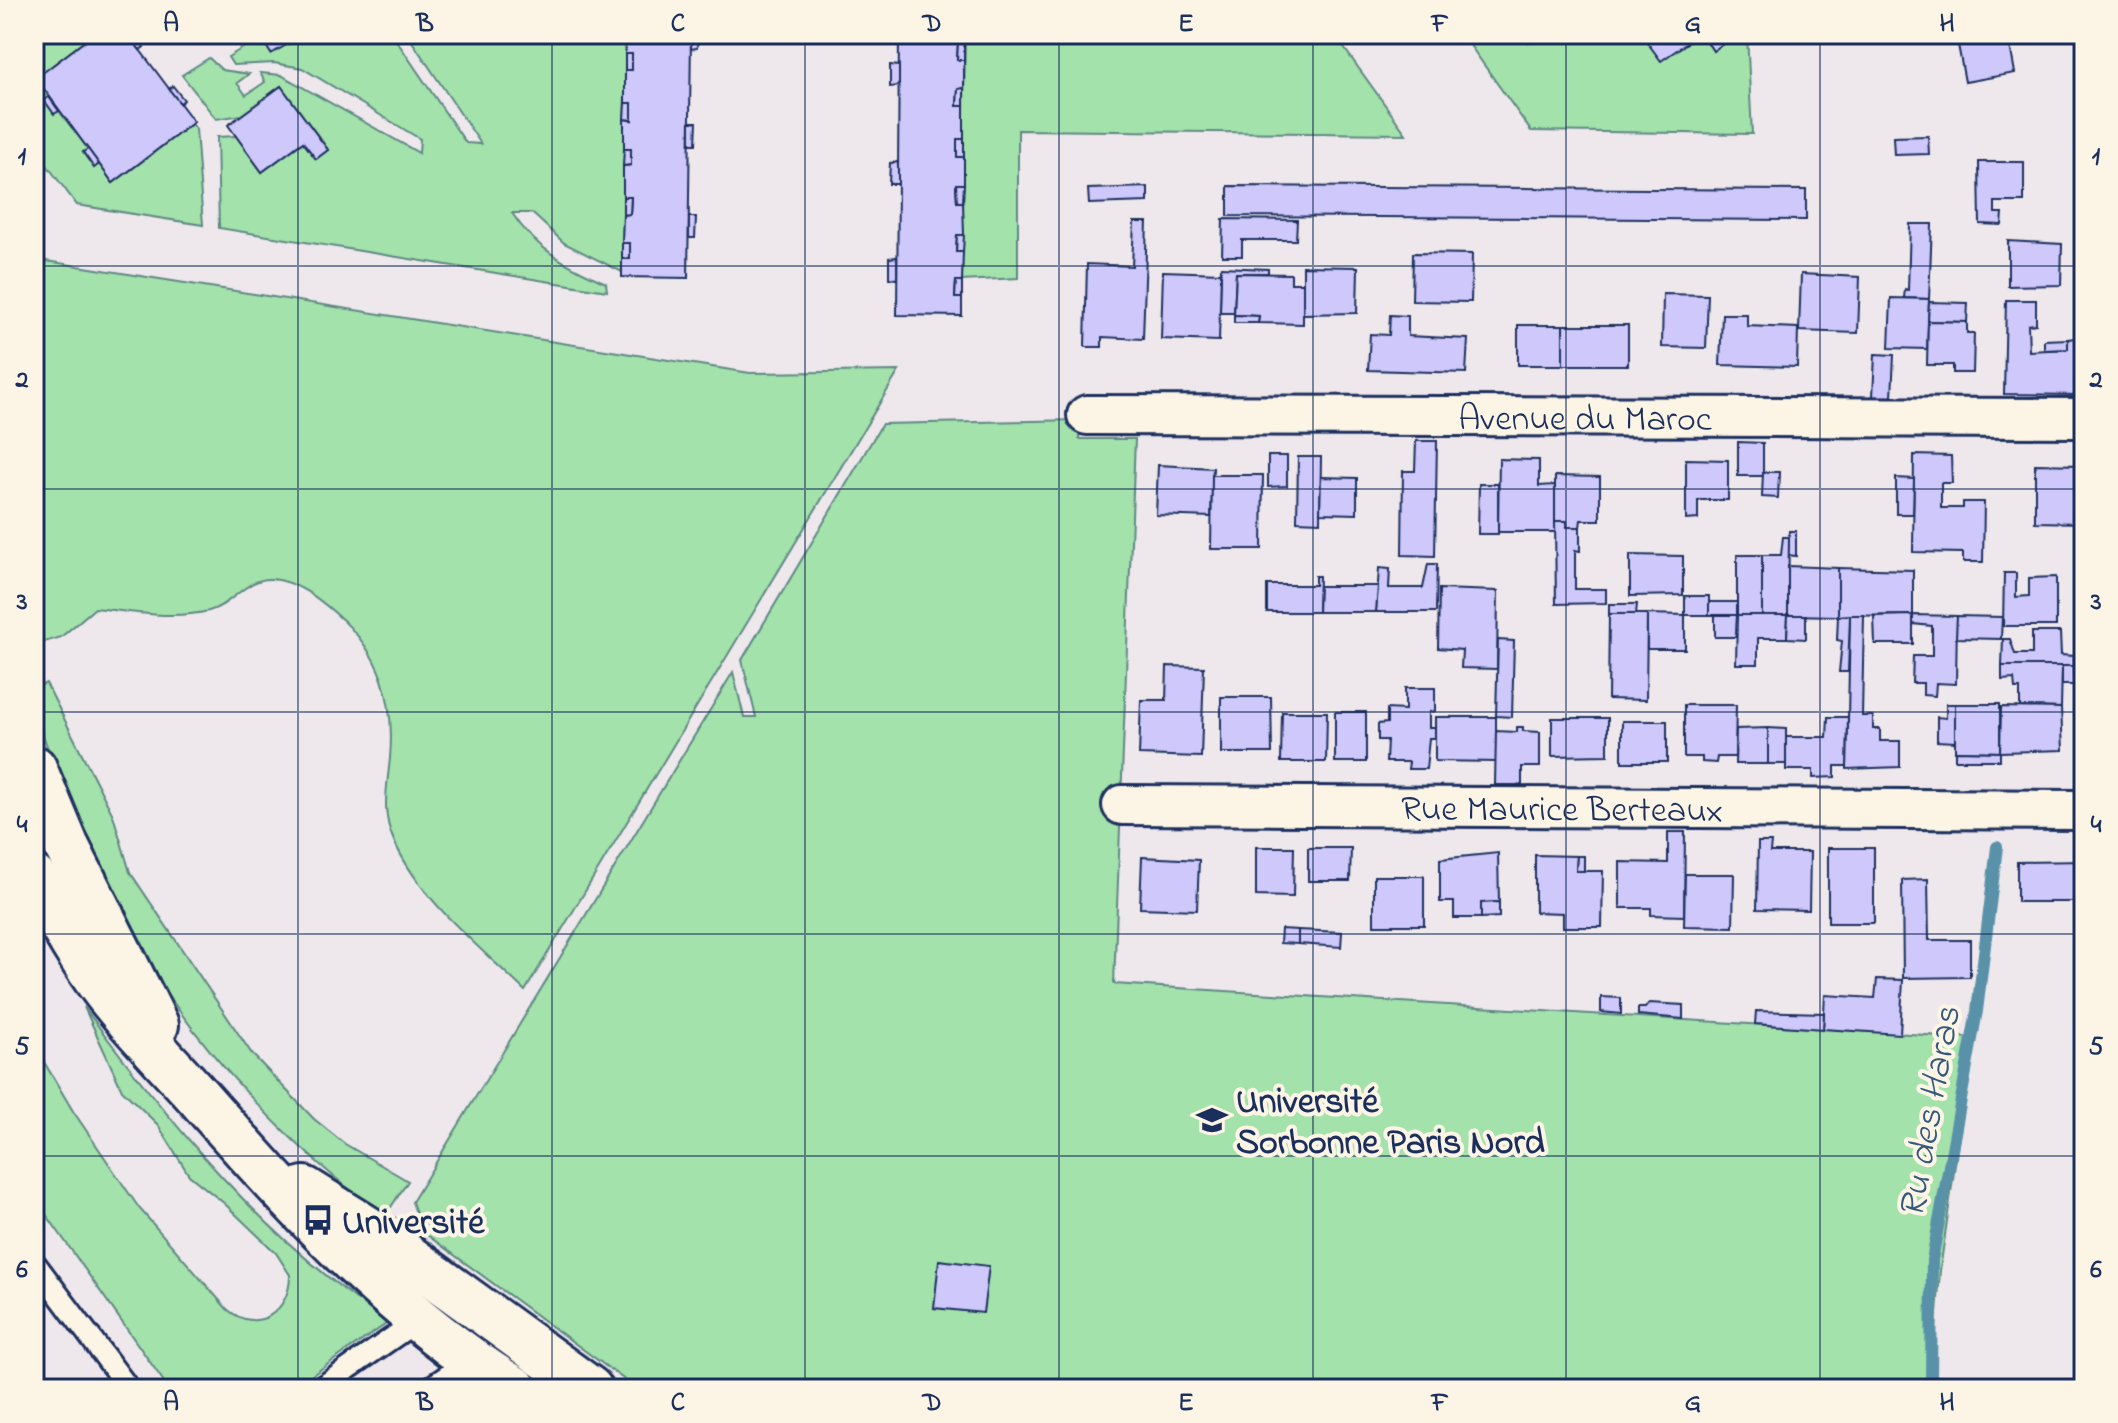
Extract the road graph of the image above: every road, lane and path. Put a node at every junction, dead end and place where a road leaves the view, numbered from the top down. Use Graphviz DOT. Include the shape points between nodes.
graph roads {
  1 [pos="1087,415"];
  2 [pos="2084,418"];
  3 [pos="34,768"];
  4 [pos="1122,805"];
  5 [pos="2084,810"];
  6 [pos="34,878"];
  7 [pos="181,1078"];
  8 [pos="249,1154"];
  9 [pos="34,1262"];
  10 [pos="456,1293"];
  11 [pos="417,1320"];
  12 [pos="511,1331"];
  13 [pos="470,1361"];
  14 [pos="129,1389"];
  15 [pos="319,1389"];
  16 [pos="428,1389"];
  17 [pos="515,1389"];
  18 [pos="590,1389"];
  1 -- 2 [label="street, Avenue du Maroc"];
  3 -- 7 [label="street" via="66,845"];
  4 -- 5 [label="street, Rue Maurice Berteaux"];
  6 -- 7 [label="street" via="98,983"];
  7 -- 8 [label="street"];
  8 -- 10 [label="street" via="379,1236"];
  8 -- 11 [label="street" via="354,1265"];
  9 -- 14 [label="lane"];
  10 -- 11 [label="lane"];
  10 -- 12 [label="street"];
  11 -- 13 [label="street"];
  11 -- 15 [label="lane"];
  12 -- 13 [label="lane"];
  12 -- 18 [label="street"];
  13 -- 16 [label="lane"];
  13 -- 17 [label="street"];
}
